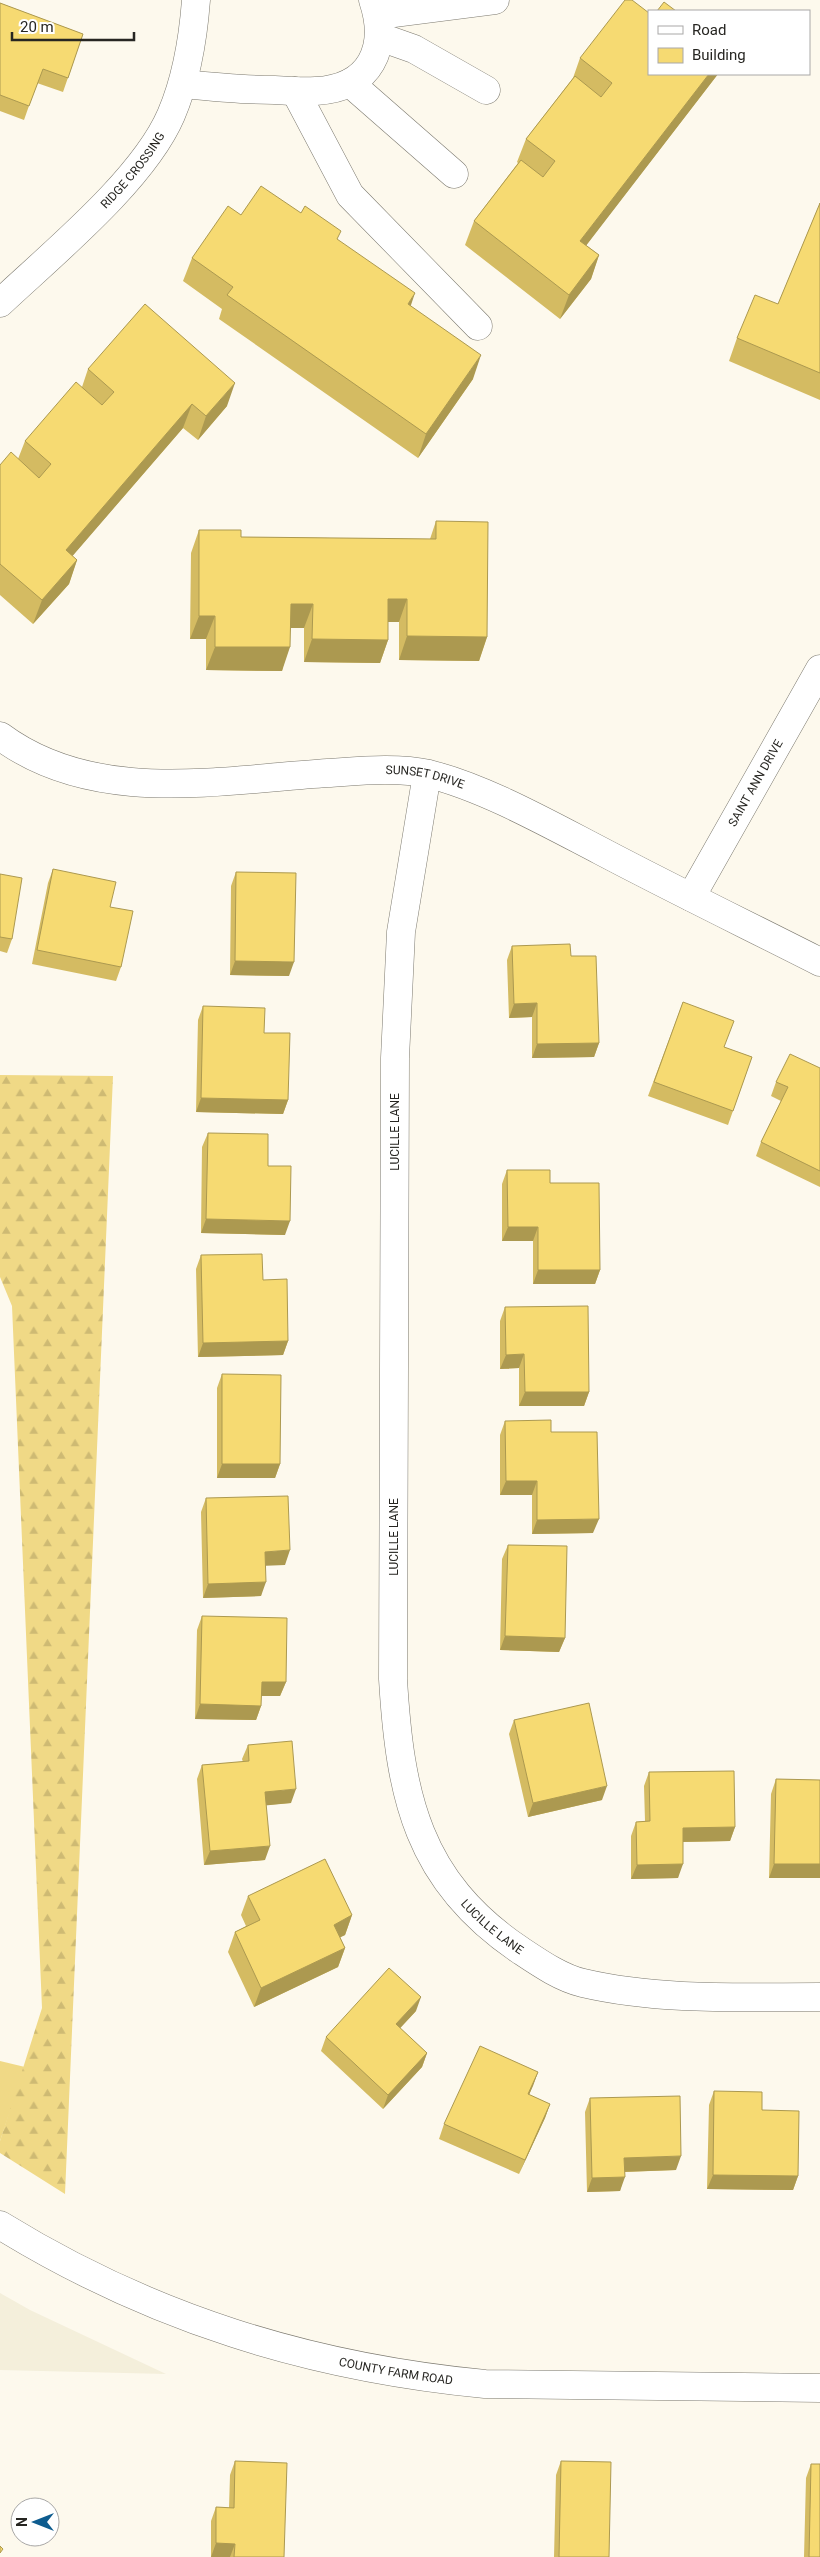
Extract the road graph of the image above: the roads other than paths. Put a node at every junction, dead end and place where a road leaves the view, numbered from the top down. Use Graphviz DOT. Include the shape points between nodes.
graph roads {
  1 [pos="196,0"];
  2 [pos="495,0"];
  3 [pos="377,18"];
  4 [pos="350,83"];
  5 [pos="183,84"];
  6 [pos="486,90"];
  7 [pos="295,91"];
  8 [pos="454,174"];
  9 [pos="0,303"];
  10 [pos="478,326"];
  11 [pos="820,669"];
  12 [pos="0,736"];
  13 [pos="427,774"];
  14 [pos="690,897"];
  15 [pos="820,962"];
  16 [pos="820,1997"];
  17 [pos="0,2225"];
  18 [pos="820,2388"];
  1 -- 5 [label="street, RIDGE CROSSING" via="193,37"];
  2 -- 3 [label="street"];
  3 -- 4 [label="street" via="376,56 363,75"];
  3 -- 6 [label="street" via="414,49"];
  4 -- 7 [label="street" via="318,91"];
  4 -- 8 [label="street"];
  5 -- 7 [label="street"];
  5 -- 9 [label="street, RIDGE CROSSING" via="170,117 146,157 65,242"];
  7 -- 10 [label="street" via="350,195"];
  11 -- 14 [label="street, SAINT ANN DRIVE"];
  12 -- 13 [label="street, SUNSET DRIVE" via="39,759 69,771 103,780 134,783 345,772"];
  13 -- 14 [label="street, SUNSET DRIVE" via="490,796"];
  13 -- 16 [label="street, LUCILLE LANE" via="401,932 394,1058 393,1679 396,1737 415,1822 437,1865 470,1912 540,1963 580,1982 678,1995"];
  14 -- 15 [label="street, SUNSET DRIVE"];
  17 -- 18 [label="street, COUNTY FARM ROAD" via="62,2261 150,2304 251,2339 343,2364 485,2384"];
}
